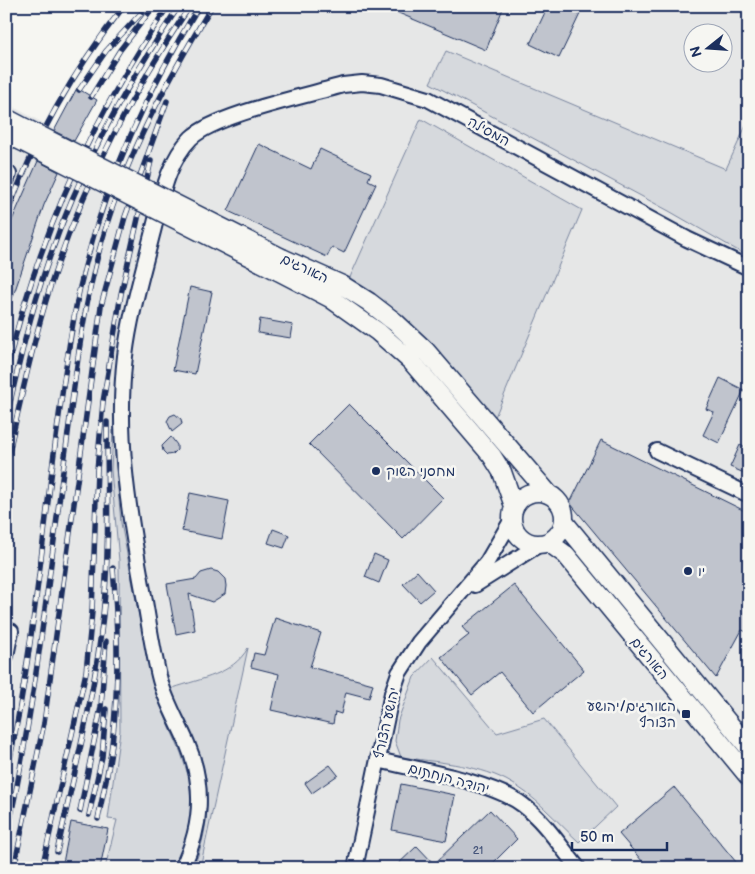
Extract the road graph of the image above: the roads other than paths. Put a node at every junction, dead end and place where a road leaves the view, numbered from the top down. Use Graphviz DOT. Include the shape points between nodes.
graph roads {
  1 [pos="6,118"];
  2 [pos="14,135"];
  3 [pos="280,265"];
  4 [pos="749,268"];
  5 [pos="657,451"];
  6 [pos="548,493"];
  7 [pos="749,495"];
  8 [pos="513,513"];
  9 [pos="564,522"];
  10 [pos="544,543"];
  11 [pos="458,598"];
  12 [pos="11,632"];
  13 [pos="6,656"];
  14 [pos="749,748"];
  15 [pos="378,760"];
  16 [pos="749,777"];
  17 [pos="182,868"];
  18 [pos="355,868"];
  19 [pos="578,868"];
  1 -- 2 [label="street, האורגים"];
  2 -- 3 [label="street, האורגים, bridge"];
  3 -- 6 [label="street, האורגים" via="342,286 395,322 426,351"];
  3 -- 8 [label="street, האורגים" via="356,315 411,361 492,456 502,472"];
  4 -- 17 [label="street, המסילה" via="686,239 437,103 391,86 342,85 212,124 187,143 167,179 131,316 122,394 126,491 160,678 188,746 199,791 196,832"];
  5 -- 7 [label="street"];
  6 -- 8 [label="street" via="532,492 518,499"];
  6 -- 9 [label="street" via="561,505"];
  8 -- 10 [label="street" via="518,535 524,540"];
  8 -- 11 [label="street, יהושע הצורף" via="486,562"];
  9 -- 10 [label="street" via="556,537"];
  9 -- 14 [label="street, האורגים"];
  10 -- 11 [label="street, יהושע הצורף" via="489,574"];
  10 -- 16 [label="street, האורגים" via="566,555"];
  11 -- 15 [label="street, יהושע הצורף" via="429,627 399,673"];
  12 -- 13 [label="street"];
  15 -- 18 [label="street, יהושע הצורף"];
  15 -- 19 [label="street, יהודה הנחתום" via="482,785 505,794 536,818"];
}
